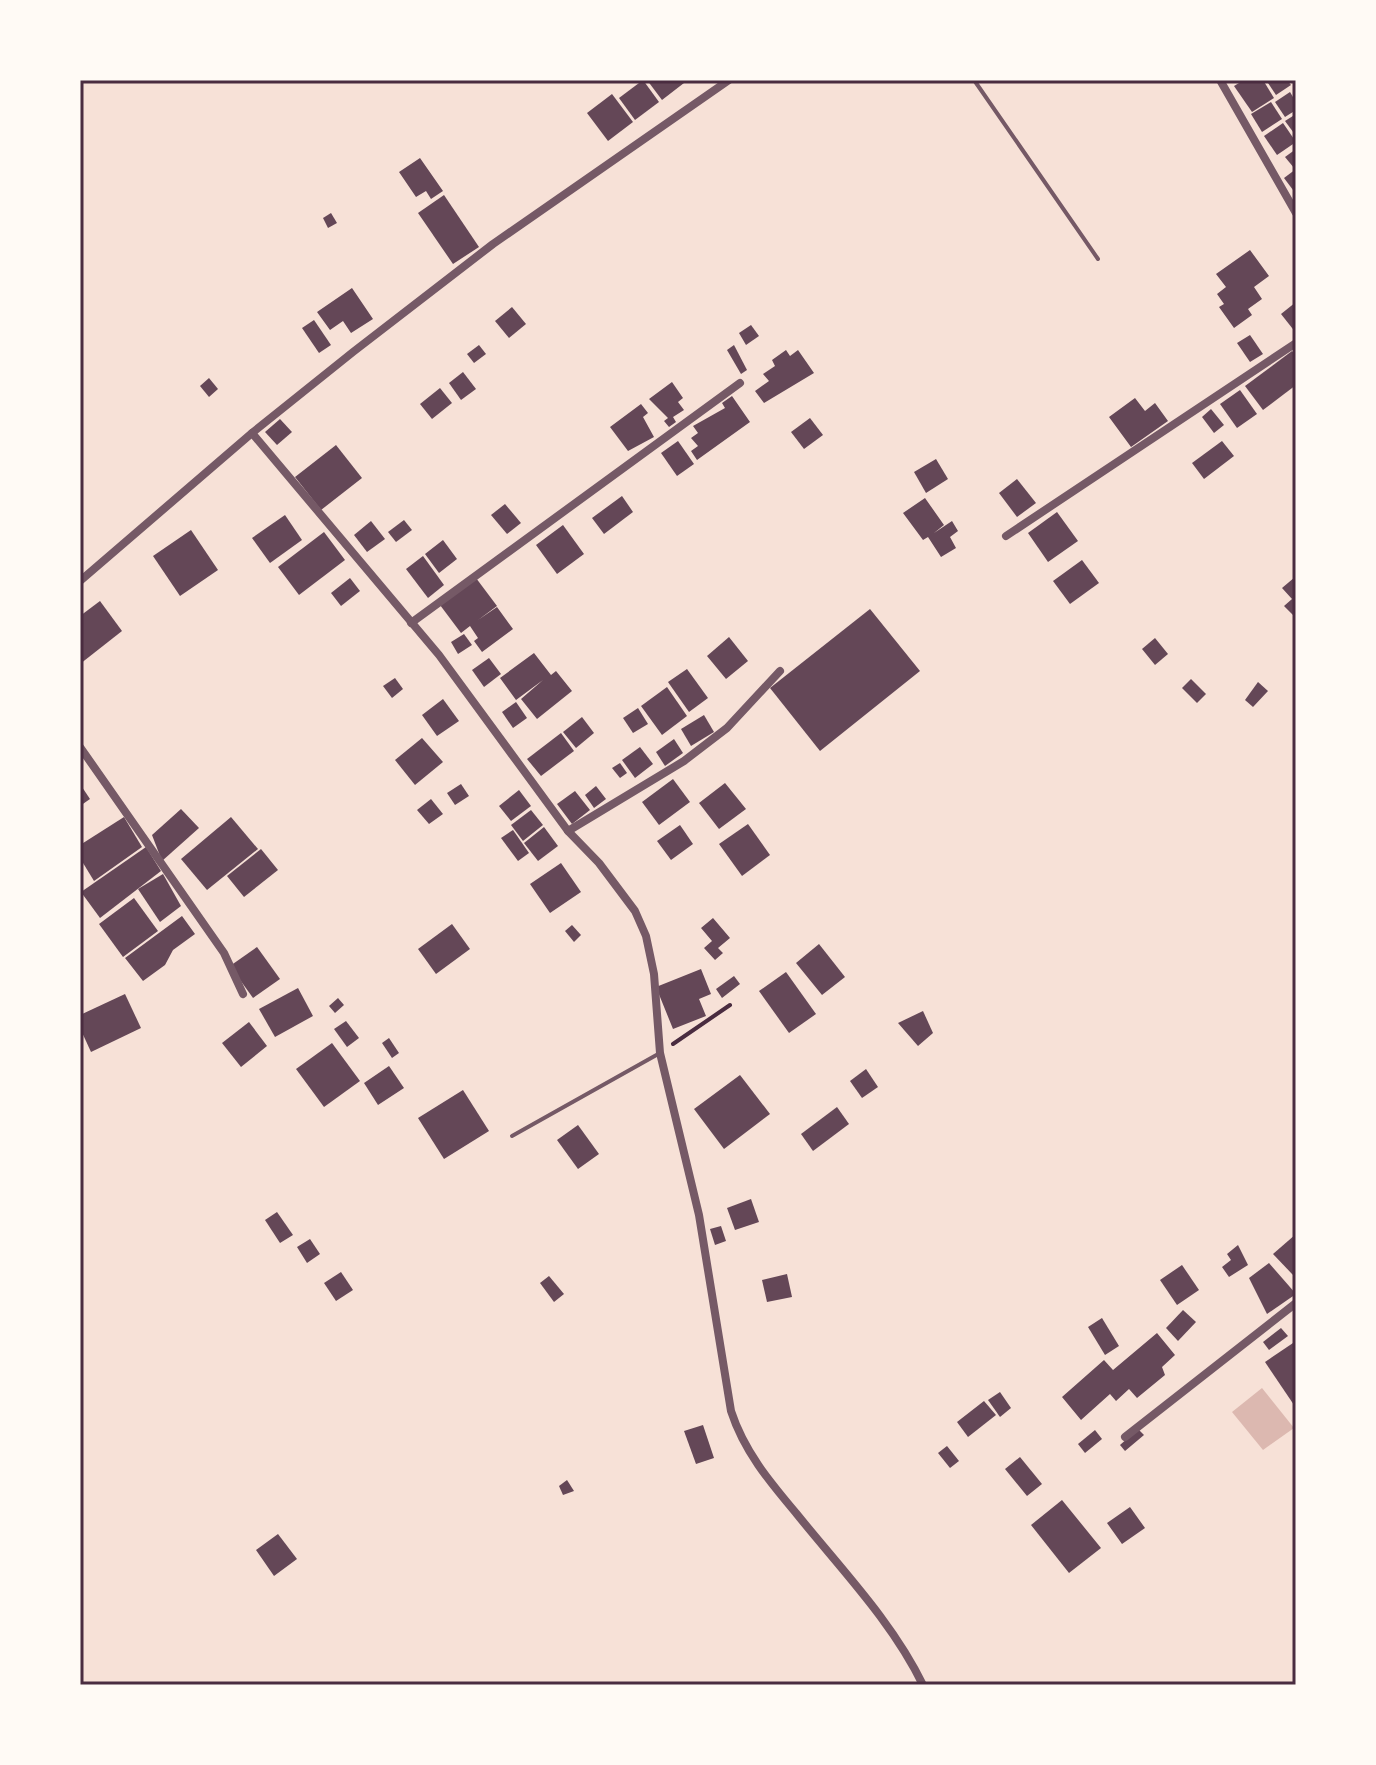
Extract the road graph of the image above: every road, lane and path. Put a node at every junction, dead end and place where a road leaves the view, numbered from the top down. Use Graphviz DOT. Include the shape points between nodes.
graph roads {
  1 [pos="729,80"];
  2 [pos="974,80"];
  3 [pos="1220,80"];
  4 [pos="1296,213"];
  5 [pos="1098,259"];
  6 [pos="1296,343"];
  7 [pos="740,383"];
  8 [pos="252,433"];
  9 [pos="1006,536"];
  10 [pos="80,581"];
  11 [pos="411,623"];
  12 [pos="780,671"];
  13 [pos="80,747"];
  14 [pos="568,831"];
  15 [pos="243,994"];
  16 [pos="730,1005"];
  17 [pos="660,1053"];
  18 [pos="512,1136"];
  19 [pos="1296,1303"];
  20 [pos="1125,1437"];
  21 [pos="923,1685"];
  1 -- 8 [label="street" via="493,244"];
  2 -- 5 [label="lane"];
  3 -- 4 [label="street"];
  6 -- 9 [label="street"];
  7 -- 11 [label="street"];
  8 -- 10 [label="street"];
  8 -- 11 [label="street"];
  11 -- 14 [label="street" via="478,704"];
  12 -- 14 [label="street" via="727,728 684,761"];
  13 -- 15 [label="street" via="224,953"];
  14 -- 17 [label="street" via="621,891 646,936"];
  16 -- 17 [label="path"];
  17 -- 18 [label="lane"];
  17 -- 21 [label="street" via="696,1199 739,1435 886,1625"];
  19 -- 20 [label="street"];
}
